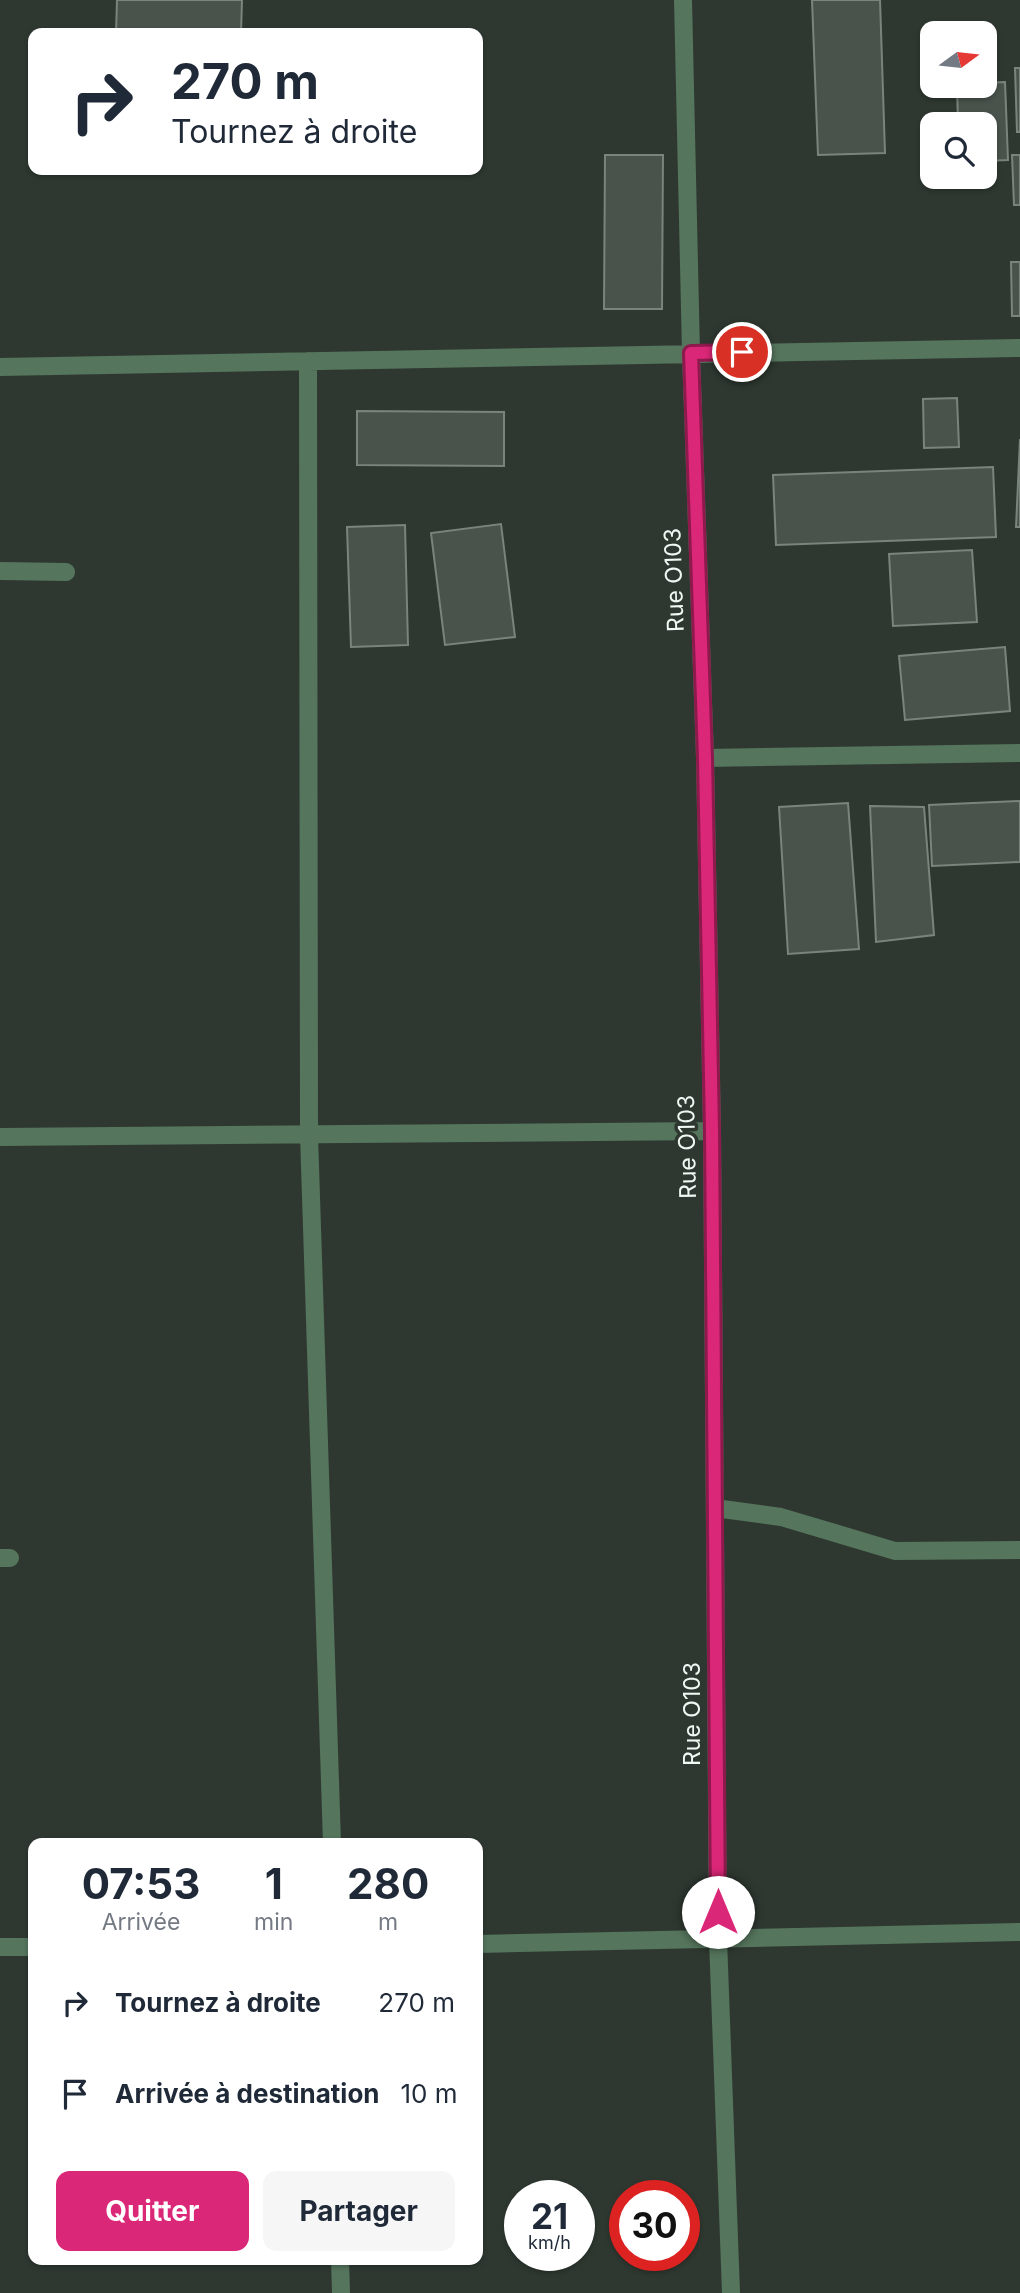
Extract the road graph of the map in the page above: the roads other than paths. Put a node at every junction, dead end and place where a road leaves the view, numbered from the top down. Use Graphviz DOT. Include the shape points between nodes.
graph roads {
  1 [pos="683,0"];
  2 [pos="1020,348"];
  3 [pos="691,353"];
  4 [pos="308,361"];
  5 [pos="0,367"];
  6 [pos="0,572"];
  7 [pos="66,572"];
  8 [pos="1020,753"];
  9 [pos="705,758"];
  10 [pos="712,1131"];
  11 [pos="309,1135"];
  12 [pos="0,1138"];
  13 [pos="715,1508"];
  14 [pos="1020,1550"];
  15 [pos="332,1838"];
  16 [pos="1020,1932"];
  17 [pos="718,1939"];
  18 [pos="483,1944"];
  19 [pos="0,1947"];
  20 [pos="28,1947"];
  21 [pos="340,2265"];
  22 [pos="341,2293"];
  23 [pos="731,2293"];
  1 -- 3 [label="street, Rue O103"];
  2 -- 3 [label="street"];
  3 -- 4 [label="street"];
  3 -- 9 [label="street, Rue O103"];
  4 -- 5 [label="street"];
  4 -- 11 [label="street"];
  6 -- 7 [label="street"];
  8 -- 9 [label="street"];
  9 -- 10 [label="street, Rue O103"];
  10 -- 11 [label="street"];
  10 -- 13 [label="street, Rue O103"];
  11 -- 12 [label="street"];
  11 -- 15 [label="street"];
  13 -- 14 [label="street" via="781,1517 895,1551"];
  13 -- 17 [label="street, Rue O103"];
  16 -- 17 [label="street"];
  17 -- 18 [label="street"];
  17 -- 23 [label="street, Rue O103"];
  19 -- 20 [label="street"];
  21 -- 22 [label="street"];
}
